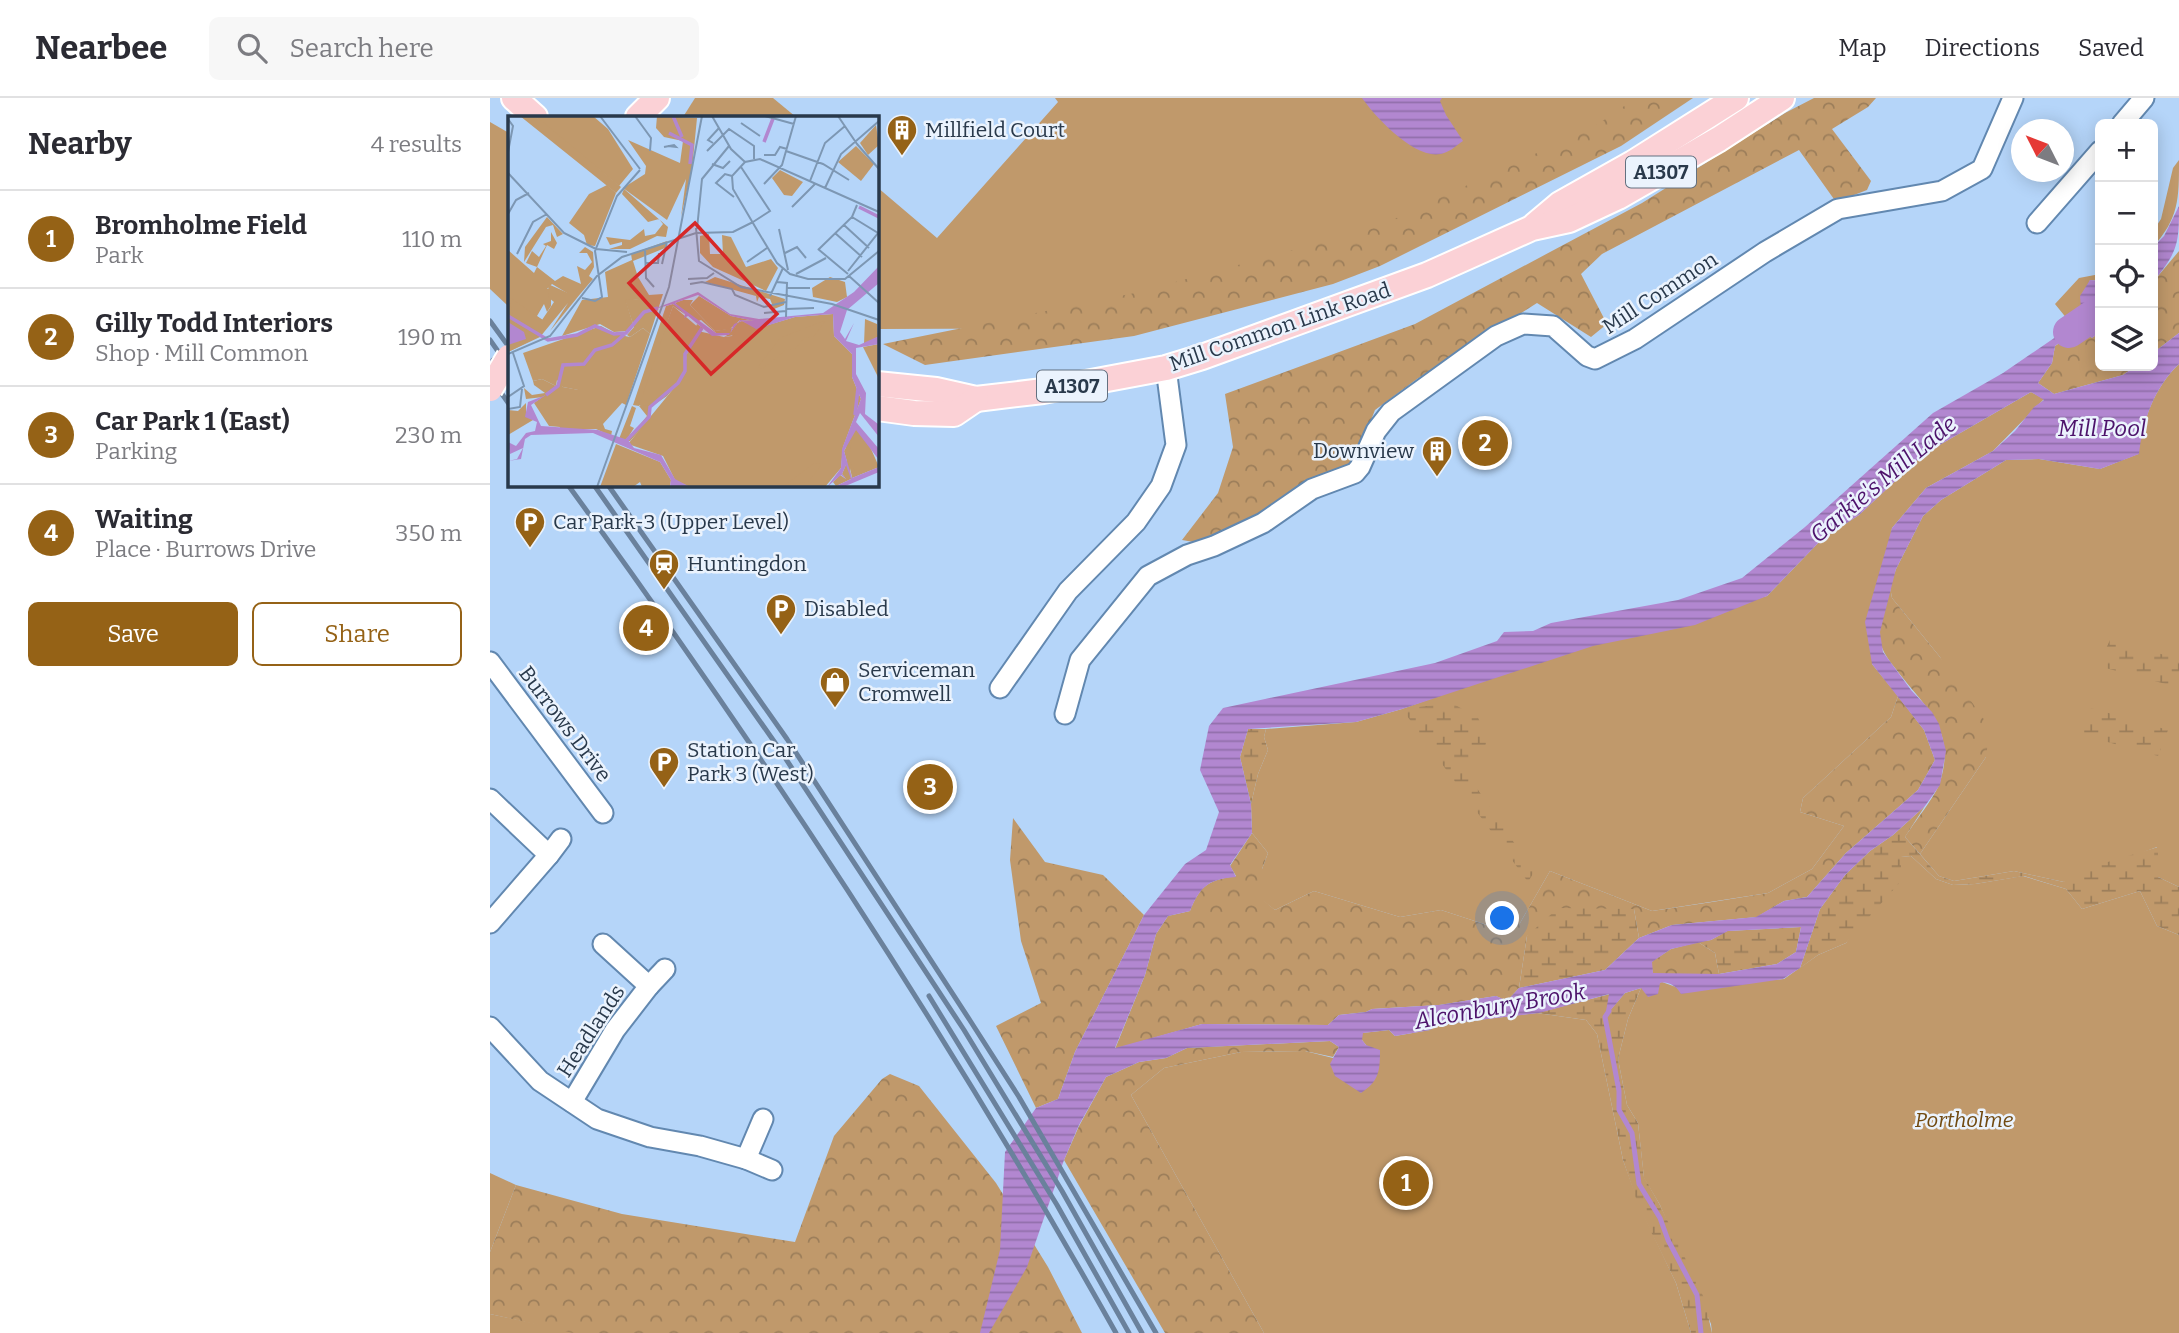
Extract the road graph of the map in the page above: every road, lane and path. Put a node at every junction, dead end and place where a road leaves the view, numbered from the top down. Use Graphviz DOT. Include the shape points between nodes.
graph roads {
  1 [pos="514,98"];
  2 [pos="657,98"];
  3 [pos="667,98"];
  4 [pos="1736,98"];
  5 [pos="1782,98"];
  6 [pos="2014,98"];
  7 [pos="2144,98"];
  8 [pos="535,116"];
  9 [pos="639,116"];
  10 [pos="661,116"];
  11 [pos="2126,119"];
  12 [pos="2095,157"];
  13 [pos="2037,223"];
  14 [pos="1532,228"];
  15 [pos="508,360"];
  16 [pos="1166,368"];
  17 [pos="878,385"];
  18 [pos="490,388"];
  19 [pos="976,399"];
  20 [pos="878,408"];
  21 [pos="490,662"];
  22 [pos="1000,688"];
  23 [pos="1065,714"];
  24 [pos="490,799"];
  25 [pos="603,813"];
  26 [pos="561,839"];
  27 [pos="549,855"];
  28 [pos="490,923"];
  29 [pos="603,944"];
  30 [pos="665,970"];
  31 [pos="649,986"];
  32 [pos="490,1027"];
  33 [pos="572,1102"];
  34 [pos="763,1119"];
  35 [pos="746,1159"];
  36 [pos="772,1170"];
  1 -- 8 [label="main road"];
  2 -- 9 [label="main road"];
  3 -- 10 [label="main road"];
  4 -- 14 [label="main road, Mill Common Link Road / A1307" via="1560,204"];
  5 -- 14 [label="main road, Mill Common Link Road / A1307" via="1618,197 1569,220"];
  6 -- 23 [label="street, Mill Common" via="1982,169 1942,191 1838,209 1635,339 1595,359 1553,326 1523,324 1496,336 1391,412 1355,473 1312,489 1263,523 1148,576 1080,660"];
  7 -- 11 [label="street"];
  12 -- 13 [label="street"];
  14 -- 16 [label="main road, Mill Common Link Road / A1307" via="1336,310"];
  15 -- 18 [label="main road, bridge"];
  16 -- 19 [label="main road, Mill Common Link Road / A1307"];
  16 -- 22 [label="street" via="1177,445 1161,486 1136,522 1068,591"];
  17 -- 19 [label="main road, Mill Common Link Road / A1307"];
  19 -- 20 [label="main road, Mill Common Link Road / A1307" via="954,414"];
  21 -- 25 [label="street, Burrows Drive"];
  24 -- 27 [label="street"];
  26 -- 27 [label="street"];
  27 -- 28 [label="street"];
  29 -- 31 [label="street, Headlands"];
  30 -- 31 [label="street, Headlands"];
  31 -- 33 [label="street, Headlands" via="615,1030"];
  32 -- 33 [label="street" via="540,1082"];
  33 -- 35 [label="street" via="597,1119 650,1137"];
  34 -- 35 [label="street"];
  35 -- 36 [label="street"];
}
